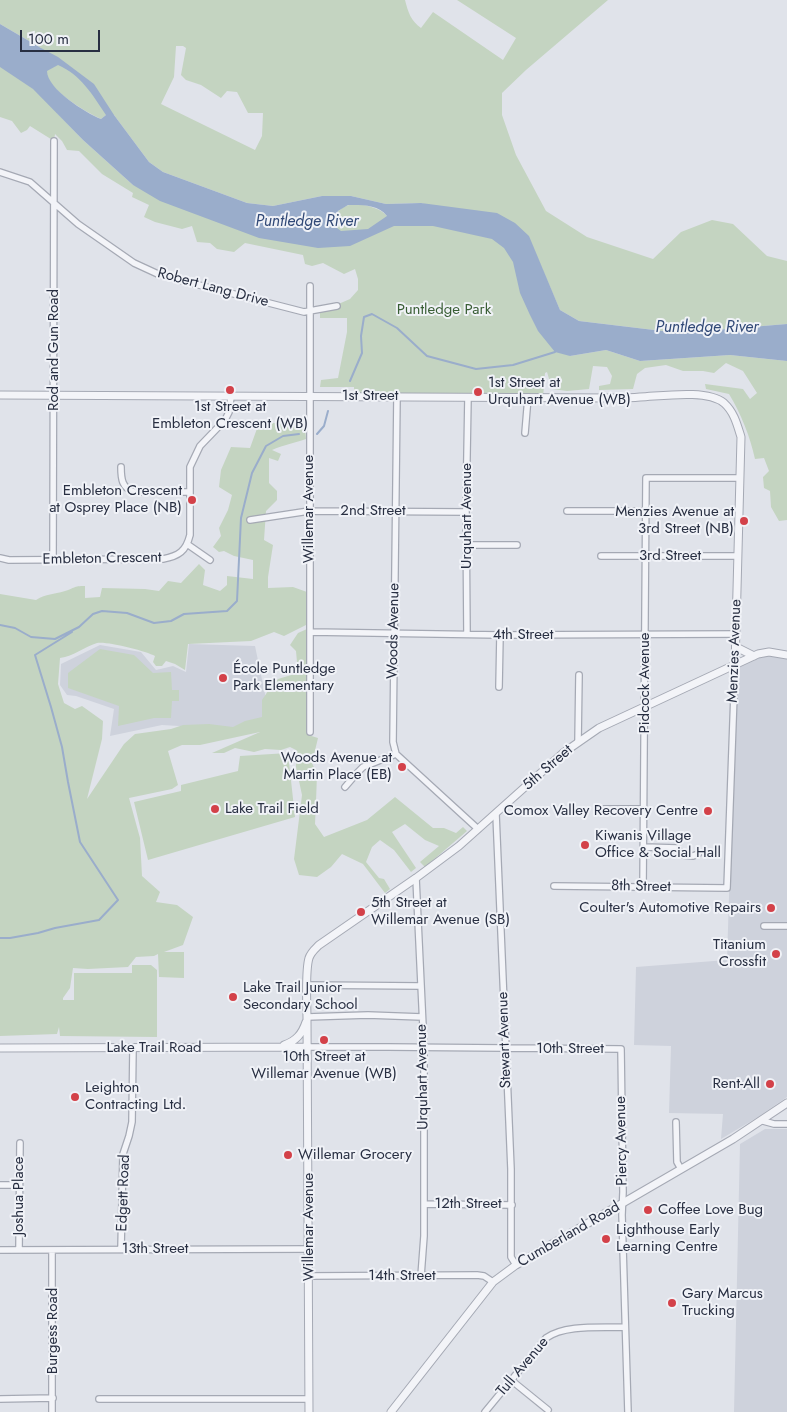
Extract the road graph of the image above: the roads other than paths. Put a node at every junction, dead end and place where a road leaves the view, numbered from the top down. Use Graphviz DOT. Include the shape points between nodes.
graph roads {
  1 [pos="54,141"];
  2 [pos="0,172"];
  3 [pos="54,204"];
  4 [pos="310,286"];
  5 [pos="337,306"];
  6 [pos="311,310"];
  7 [pos="0,395"];
  8 [pos="54,395"];
  9 [pos="309,396"];
  10 [pos="397,396"];
  11 [pos="231,397"];
  12 [pos="468,397"];
  13 [pos="528,397"];
  14 [pos="733,415"];
  15 [pos="525,433"];
  16 [pos="121,467"];
  17 [pos="740,478"];
  18 [pos="190,492"];
  19 [pos="309,511"];
  20 [pos="397,511"];
  21 [pos="567,511"];
  22 [pos="646,511"];
  23 [pos="466,512"];
  24 [pos="250,520"];
  25 [pos="187,544"];
  26 [pos="467,545"];
  27 [pos="517,545"];
  28 [pos="601,556"];
  29 [pos="646,556"];
  30 [pos="738,556"];
  31 [pos="0,558"];
  32 [pos="53,560"];
  33 [pos="210,560"];
  34 [pos="310,632"];
  35 [pos="395,634"];
  36 [pos="467,634"];
  37 [pos="645,634"];
  38 [pos="736,634"];
  39 [pos="500,635"];
  40 [pos="736,646"];
  41 [pos="787,655"];
  42 [pos="754,656"];
  43 [pos="734,666"];
  44 [pos="579,675"];
  45 [pos="499,687"];
  46 [pos="645,707"];
  47 [pos="310,732"];
  48 [pos="578,742"];
  49 [pos="396,754"];
  50 [pos="345,787"];
  51 [pos="604,808"];
  52 [pos="644,809"];
  53 [pos="496,814"];
  54 [pos="478,829"];
  55 [pos="644,847"];
  56 [pos="698,854"];
  57 [pos="416,878"];
  58 [pos="554,886"];
  59 [pos="643,887"];
  60 [pos="727,888"];
  61 [pos="764,926"];
  62 [pos="787,926"];
  63 [pos="312,952"];
  64 [pos="307,985"];
  65 [pos="420,986"];
  66 [pos="422,1017"];
  67 [pos="307,1018"];
  68 [pos="277,1047"];
  69 [pos="308,1047"];
  70 [pos="0,1048"];
  71 [pos="133,1048"];
  72 [pos="424,1048"];
  73 [pos="506,1048"];
  74 [pos="621,1049"];
  75 [pos="787,1103"];
  76 [pos="763,1121"];
  77 [pos="676,1122"];
  78 [pos="787,1124"];
  79 [pos="20,1142"];
  80 [pos="682,1169"];
  81 [pos="0,1185"];
  82 [pos="19,1185"];
  83 [pos="623,1203"];
  84 [pos="424,1204"];
  85 [pos="512,1204"];
  86 [pos="19,1249"];
  87 [pos="122,1249"];
  88 [pos="309,1249"];
  89 [pos="0,1250"];
  90 [pos="52,1250"];
  91 [pos="516,1265"];
  92 [pos="309,1276"];
  93 [pos="421,1276"];
  94 [pos="494,1282"];
  95 [pos="626,1327"];
  96 [pos="511,1380"];
  97 [pos="52,1398"];
  98 [pos="0,1399"];
  99 [pos="99,1399"];
  100 [pos="309,1399"];
  101 [pos="548,1410"];
  102 [pos="52,1412"];
  103 [pos="309,1412"];
  104 [pos="391,1412"];
  105 [pos="486,1412"];
  106 [pos="628,1412"];
  1 -- 3 [label="street, Rod and Gun Road"];
  2 -- 3 [label="street, Robert Lang Drive" via="30,182"];
  3 -- 6 [label="street, Robert Lang Drive" via="134,263 160,275 304,312"];
  3 -- 8 [label="street, Rod and Gun Road"];
  4 -- 6 [label="street, Willemar Avenue"];
  5 -- 6 [label="street, Robert Lang Drive"];
  6 -- 9 [label="street, Willemar Avenue"];
  7 -- 8 [label="street, 1st Street"];
  8 -- 11 [label="street, 1st Street"];
  8 -- 32 [label="street, Rod and Gun Road"];
  9 -- 10 [label="street, 1st Street"];
  9 -- 11 [label="street, 1st Street"];
  9 -- 19 [label="street, Willemar Avenue"];
  10 -- 12 [label="street, 1st Street"];
  10 -- 20 [label="street, Woods Avenue"];
  11 -- 18 [label="street" via="225,420 200,446 190,467"];
  12 -- 13 [label="street, 1st Street"];
  12 -- 23 [label="street, Urquhart Avenue"];
  13 -- 14 [label="street, 1st Street" via="692,394 720,400"];
  13 -- 15 [label="street"];
  14 -- 17 [label="street, Menzies Avenue" via="741,437"];
  16 -- 18 [label="street" via="122,484 134,492"];
  17 -- 22 [label="street, Pidcock Avenue" via="646,478"];
  17 -- 30 [label="street, Menzies Avenue"];
  18 -- 25 [label="street"];
  19 -- 20 [label="street, 2nd Street"];
  19 -- 24 [label="street, 2nd Street"];
  19 -- 34 [label="street, Willemar Avenue"];
  20 -- 23 [label="street, 2nd Street"];
  20 -- 35 [label="street, Woods Avenue"];
  21 -- 22 [label="street"];
  22 -- 29 [label="street, Pidcock Avenue"];
  23 -- 26 [label="street, Urquhart Avenue"];
  25 -- 32 [label="street, Embleton Crescent" via="173,557 163,559"];
  25 -- 33 [label="street"];
  26 -- 27 [label="street"];
  26 -- 36 [label="street, Urquhart Avenue"];
  28 -- 29 [label="street, 3rd Street"];
  29 -- 30 [label="street, 3rd Street"];
  29 -- 37 [label="street, Pidcock Avenue"];
  30 -- 38 [label="street, Menzies Avenue"];
  31 -- 32 [label="street, Embleton Crescent"];
  34 -- 35 [label="street, 4th Street"];
  34 -- 47 [label="street, Willemar Avenue"];
  35 -- 36 [label="street, 4th Street"];
  35 -- 49 [label="street, Woods Avenue" via="393,742"];
  36 -- 39 [label="street, 4th Street"];
  37 -- 38 [label="street, 4th Street"];
  37 -- 39 [label="street, 4th Street"];
  37 -- 46 [label="street, Pidcock Avenue"];
  38 -- 40 [label="street, Menzies Avenue"];
  39 -- 45 [label="street"];
  40 -- 42 [label="street"];
  40 -- 43 [label="street, Menzies Avenue"];
  41 -- 42 [label="street, 5th Street" via="769,652"];
  42 -- 43 [label="street, 5th Street"];
  43 -- 46 [label="street, 5th Street"];
  43 -- 60 [label="street, Menzies Avenue"];
  44 -- 48 [label="street"];
  46 -- 48 [label="street, 5th Street" via="599,728"];
  46 -- 52 [label="street, Pidcock Avenue"];
  48 -- 53 [label="street, 5th Street"];
  49 -- 50 [label="street" via="363,767"];
  49 -- 54 [label="street"];
  51 -- 52 [label="street"];
  52 -- 55 [label="street, Pidcock Avenue"];
  53 -- 54 [label="street, 5th Street"];
  53 -- 73 [label="street, Stewart Avenue"];
  54 -- 57 [label="street, 5th Street"];
  55 -- 56 [label="street" via="677,848 684,855"];
  55 -- 59 [label="street, Pidcock Avenue"];
  57 -- 63 [label="street, 5th Street"];
  57 -- 65 [label="street, Urquhart Avenue"];
  58 -- 59 [label="street, 8th Street"];
  59 -- 60 [label="street, 8th Street"];
  61 -- 62 [label="street"];
  63 -- 64 [label="street, Willemar Avenue" via="308,960"];
  64 -- 65 [label="street"];
  64 -- 67 [label="street, Willemar Avenue"];
  65 -- 66 [label="street, Urquhart Avenue"];
  66 -- 67 [label="street"];
  66 -- 72 [label="street, Urquhart Avenue"];
  67 -- 68 [label="street" via="295,1040"];
  67 -- 69 [label="street, Willemar Avenue"];
  68 -- 69 [label="street, Lake Trail Road"];
  68 -- 71 [label="street, Lake Trail Road"];
  69 -- 72 [label="street, 10th Street"];
  69 -- 88 [label="street, Willemar Avenue"];
  70 -- 71 [label="street, Lake Trail Road"];
  71 -- 87 [label="street, Edgett Road" via="132,1122 123,1154"];
  72 -- 73 [label="street, 10th Street"];
  72 -- 84 [label="street, Urquhart Avenue"];
  73 -- 74 [label="street, 10th Street"];
  73 -- 85 [label="street, Stewart Avenue"];
  74 -- 83 [label="street, Piercy Avenue"];
  75 -- 76 [label="street, Cumberland Road"];
  76 -- 78 [label="street"];
  76 -- 80 [label="street, Cumberland Road"];
  77 -- 80 [label="street" via="677,1162"];
  79 -- 82 [label="street, Joshua Place"];
  80 -- 83 [label="street, Cumberland Road"];
  81 -- 82 [label="street"];
  82 -- 86 [label="street, Joshua Place"];
  83 -- 91 [label="street, Cumberland Road"];
  83 -- 95 [label="street, Piercy Avenue"];
  84 -- 85 [label="street, 12th Street"];
  84 -- 93 [label="street, Urquhart Avenue"];
  85 -- 91 [label="street, Stewart Avenue" via="511,1257"];
  86 -- 89 [label="street, 13th Street"];
  86 -- 90 [label="street, 13th Street"];
  87 -- 88 [label="street, 13th Street"];
  87 -- 90 [label="street, 13th Street"];
  88 -- 92 [label="street, Willemar Avenue"];
  90 -- 97 [label="street, Burgess Road"];
  91 -- 94 [label="street, Cumberland Road"];
  92 -- 93 [label="street, 14th Street"];
  92 -- 100 [label="street, Willemar Avenue"];
  93 -- 94 [label="street, 14th Street" via="477,1275"];
  94 -- 104 [label="street, Cumberland Road"];
  95 -- 96 [label="street, Tull Avenue" via="553,1333"];
  95 -- 106 [label="street, Piercy Avenue"];
  96 -- 101 [label="street"];
  96 -- 105 [label="street, Tull Avenue"];
  97 -- 98 [label="street"];
  97 -- 102 [label="street, Burgess Road"];
  99 -- 100 [label="street"];
  100 -- 103 [label="street, Willemar Avenue"];
}
